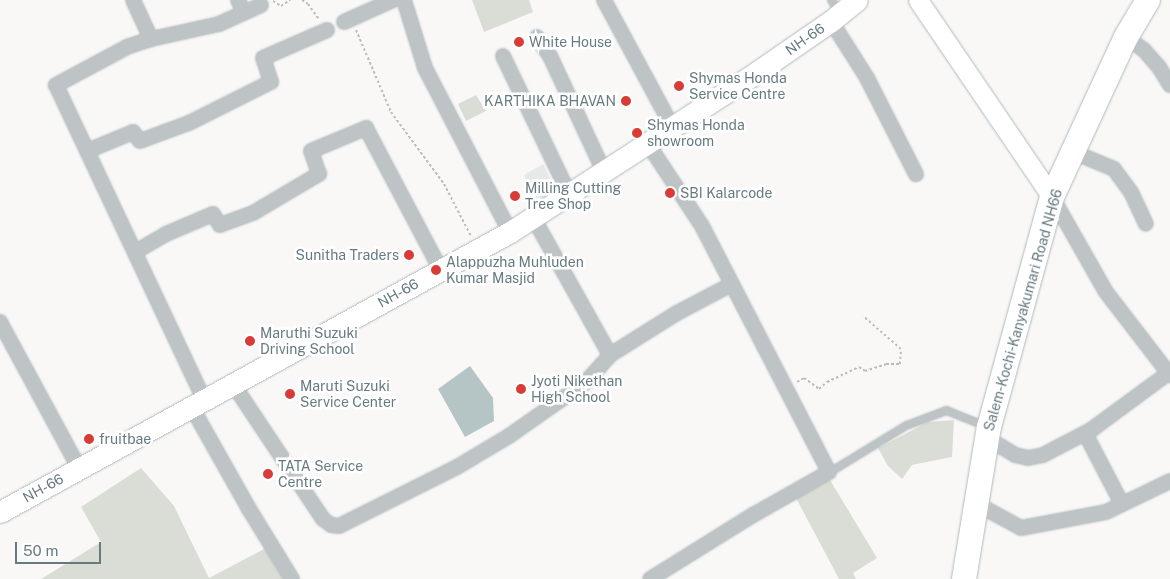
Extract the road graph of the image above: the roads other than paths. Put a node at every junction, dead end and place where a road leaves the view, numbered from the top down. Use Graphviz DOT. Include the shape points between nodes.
graph roads {
  1 [pos="133,0"];
  2 [pos="393,0"];
  3 [pos="404,0"];
  4 [pos="604,0"];
  5 [pos="857,0"];
  6 [pos="918,0"];
  7 [pos="1148,0"];
  8 [pos="266,2"];
  9 [pos="241,6"];
  10 [pos="834,11"];
  11 [pos="344,22"];
  12 [pos="327,30"];
  13 [pos="537,37"];
  14 [pos="1126,37"];
  15 [pos="151,39"];
  16 [pos="503,56"];
  17 [pos="1170,84"];
  18 [pos="672,128"];
  19 [pos="648,144"];
  20 [pos="87,151"];
  21 [pos="1073,152"];
  22 [pos="604,172"];
  23 [pos="916,174"];
  24 [pos="569,194"];
  25 [pos="1052,197"];
  26 [pos="534,217"];
  27 [pos="1146,224"];
  28 [pos="510,232"];
  29 [pos="135,252"];
  30 [pos="441,270"];
  31 [pos="732,284"];
  32 [pos="0,322"];
  33 [pos="610,355"];
  34 [pos="1169,373"];
  35 [pos="233,384"];
  36 [pos="197,403"];
  37 [pos="988,432"];
  38 [pos="1085,433"];
  39 [pos="79,468"];
  40 [pos="829,472"];
  41 [pos="1170,481"];
  42 [pos="977,504"];
  43 [pos="1122,504"];
  44 [pos="0,512"];
  45 [pos="669,574"];
  46 [pos="292,579"];
  47 [pos="650,579"];
  48 [pos="964,579"];
  1 -- 15 [label="street"];
  2 -- 11 [label="street"];
  3 -- 28 [label="street" via="425,68"];
  4 -- 18 [label="street"];
  5 -- 10 [label="main road, NH-66"];
  6 -- 25 [label="street"];
  7 -- 14 [label="highway, Salem-Kochi-Kanyakumari Road NH66"];
  8 -- 9 [label="street"];
  9 -- 15 [label="street" via="219,24"];
  10 -- 18 [label="main road, NH-66"];
  10 -- 23 [label="street"];
  12 -- 20 [label="street" via="263,58 272,82 189,123 140,141 133,132"];
  13 -- 22 [label="street" via="550,56"];
  14 -- 17 [label="street" via="1149,56"];
  14 -- 21 [label="highway, Salem-Kochi-Kanyakumari Road NH66"];
  15 -- 20 [label="street" via="127,47 56,85"];
  16 -- 24 [label="street"];
  18 -- 19 [label="main road, NH-66"];
  19 -- 22 [label="main road, NH-66"];
  19 -- 31 [label="street" via="702,226"];
  20 -- 29 [label="street"];
  21 -- 25 [label="highway, Salem-Kochi-Kanyakumari Road NH66"];
  21 -- 27 [label="street" via="1114,169 1132,192"];
  22 -- 24 [label="main road, NH-66"];
  24 -- 26 [label="main road, NH-66"];
  25 -- 34 [label="street" via="1106,292"];
  25 -- 37 [label="highway, Salem-Kochi-Kanyakumari Road NH66"];
  26 -- 28 [label="main road, NH-66"];
  26 -- 33 [label="street"];
  28 -- 30 [label="main road, NH-66"];
  29 -- 30 [label="street" via="166,234 213,214 220,225 253,213 320,174 311,151 366,128"];
  29 -- 36 [label="street"];
  30 -- 35 [label="main road, NH-66"];
  31 -- 33 [label="street" via="677,313"];
  31 -- 40 [label="street"];
  32 -- 39 [label="street"];
  33 -- 35 [label="street" via="586,382 509,436 457,467 339,526 323,519"];
  34 -- 38 [label="street"];
  35 -- 36 [label="main road, NH-66"];
  36 -- 39 [label="main road, NH-66"];
  36 -- 46 [label="street" via="248,509"];
  37 -- 38 [label="street" via="1015,455 1028,458 1043,455"];
  37 -- 40 [label="lane" via="946,410 906,425"];
  37 -- 42 [label="highway, Salem-Kochi-Kanyakumari Road NH66"];
  38 -- 43 [label="street"];
  39 -- 44 [label="main road, NH-66"];
  40 -- 45 [label="street" via="752,515"];
  41 -- 43 [label="street"];
  42 -- 43 [label="street" via="1021,528 1106,512"];
  42 -- 48 [label="highway, Salem-Kochi-Kanyakumari Road NH66"];
  45 -- 47 [label="street"];
}
